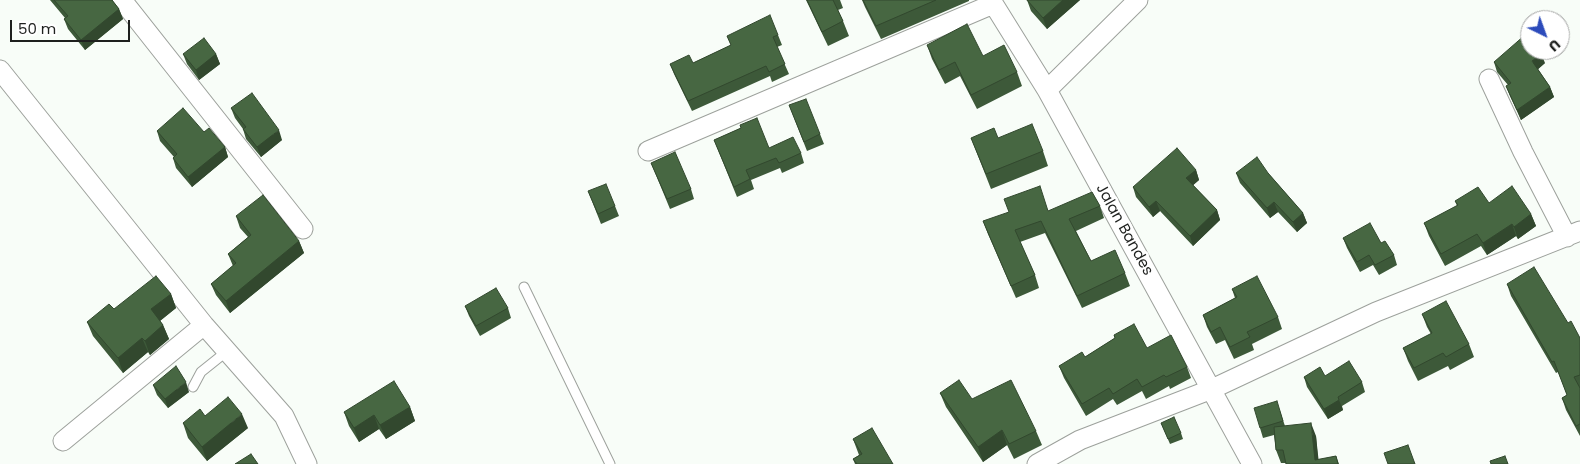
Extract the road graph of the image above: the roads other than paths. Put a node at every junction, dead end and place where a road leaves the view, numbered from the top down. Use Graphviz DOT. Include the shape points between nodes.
graph roads {
  1 [pos="122,0"];
  2 [pos="1138,0"];
  3 [pos="992,2"];
  4 [pos="0,70"];
  5 [pos="1488,79"];
  6 [pos="1047,90"];
  7 [pos="648,151"];
  8 [pos="303,229"];
  9 [pos="1574,234"];
  10 [pos="524,287"];
  11 [pos="204,325"];
  12 [pos="226,352"];
  13 [pos="194,387"];
  14 [pos="1212,389"];
  15 [pos="63,441"];
  16 [pos="307,464"];
  17 [pos="610,464"];
  18 [pos="1036,464"];
  19 [pos="1252,464"];
  1 -- 8 [label="street"];
  2 -- 6 [label="street"];
  3 -- 6 [label="street, Jalan Bandes"];
  3 -- 7 [label="street"];
  4 -- 11 [label="street"];
  5 -- 9 [label="street" via="1523,152"];
  6 -- 14 [label="street, Jalan Bandes"];
  9 -- 14 [label="street" via="1376,312"];
  10 -- 17 [label="lane"];
  11 -- 12 [label="street"];
  11 -- 15 [label="street"];
  12 -- 13 [label="lane" via="201,372"];
  12 -- 16 [label="street" via="284,416"];
  14 -- 18 [label="street" via="1080,440"];
  14 -- 19 [label="street, Jalan Bandes"];
}
